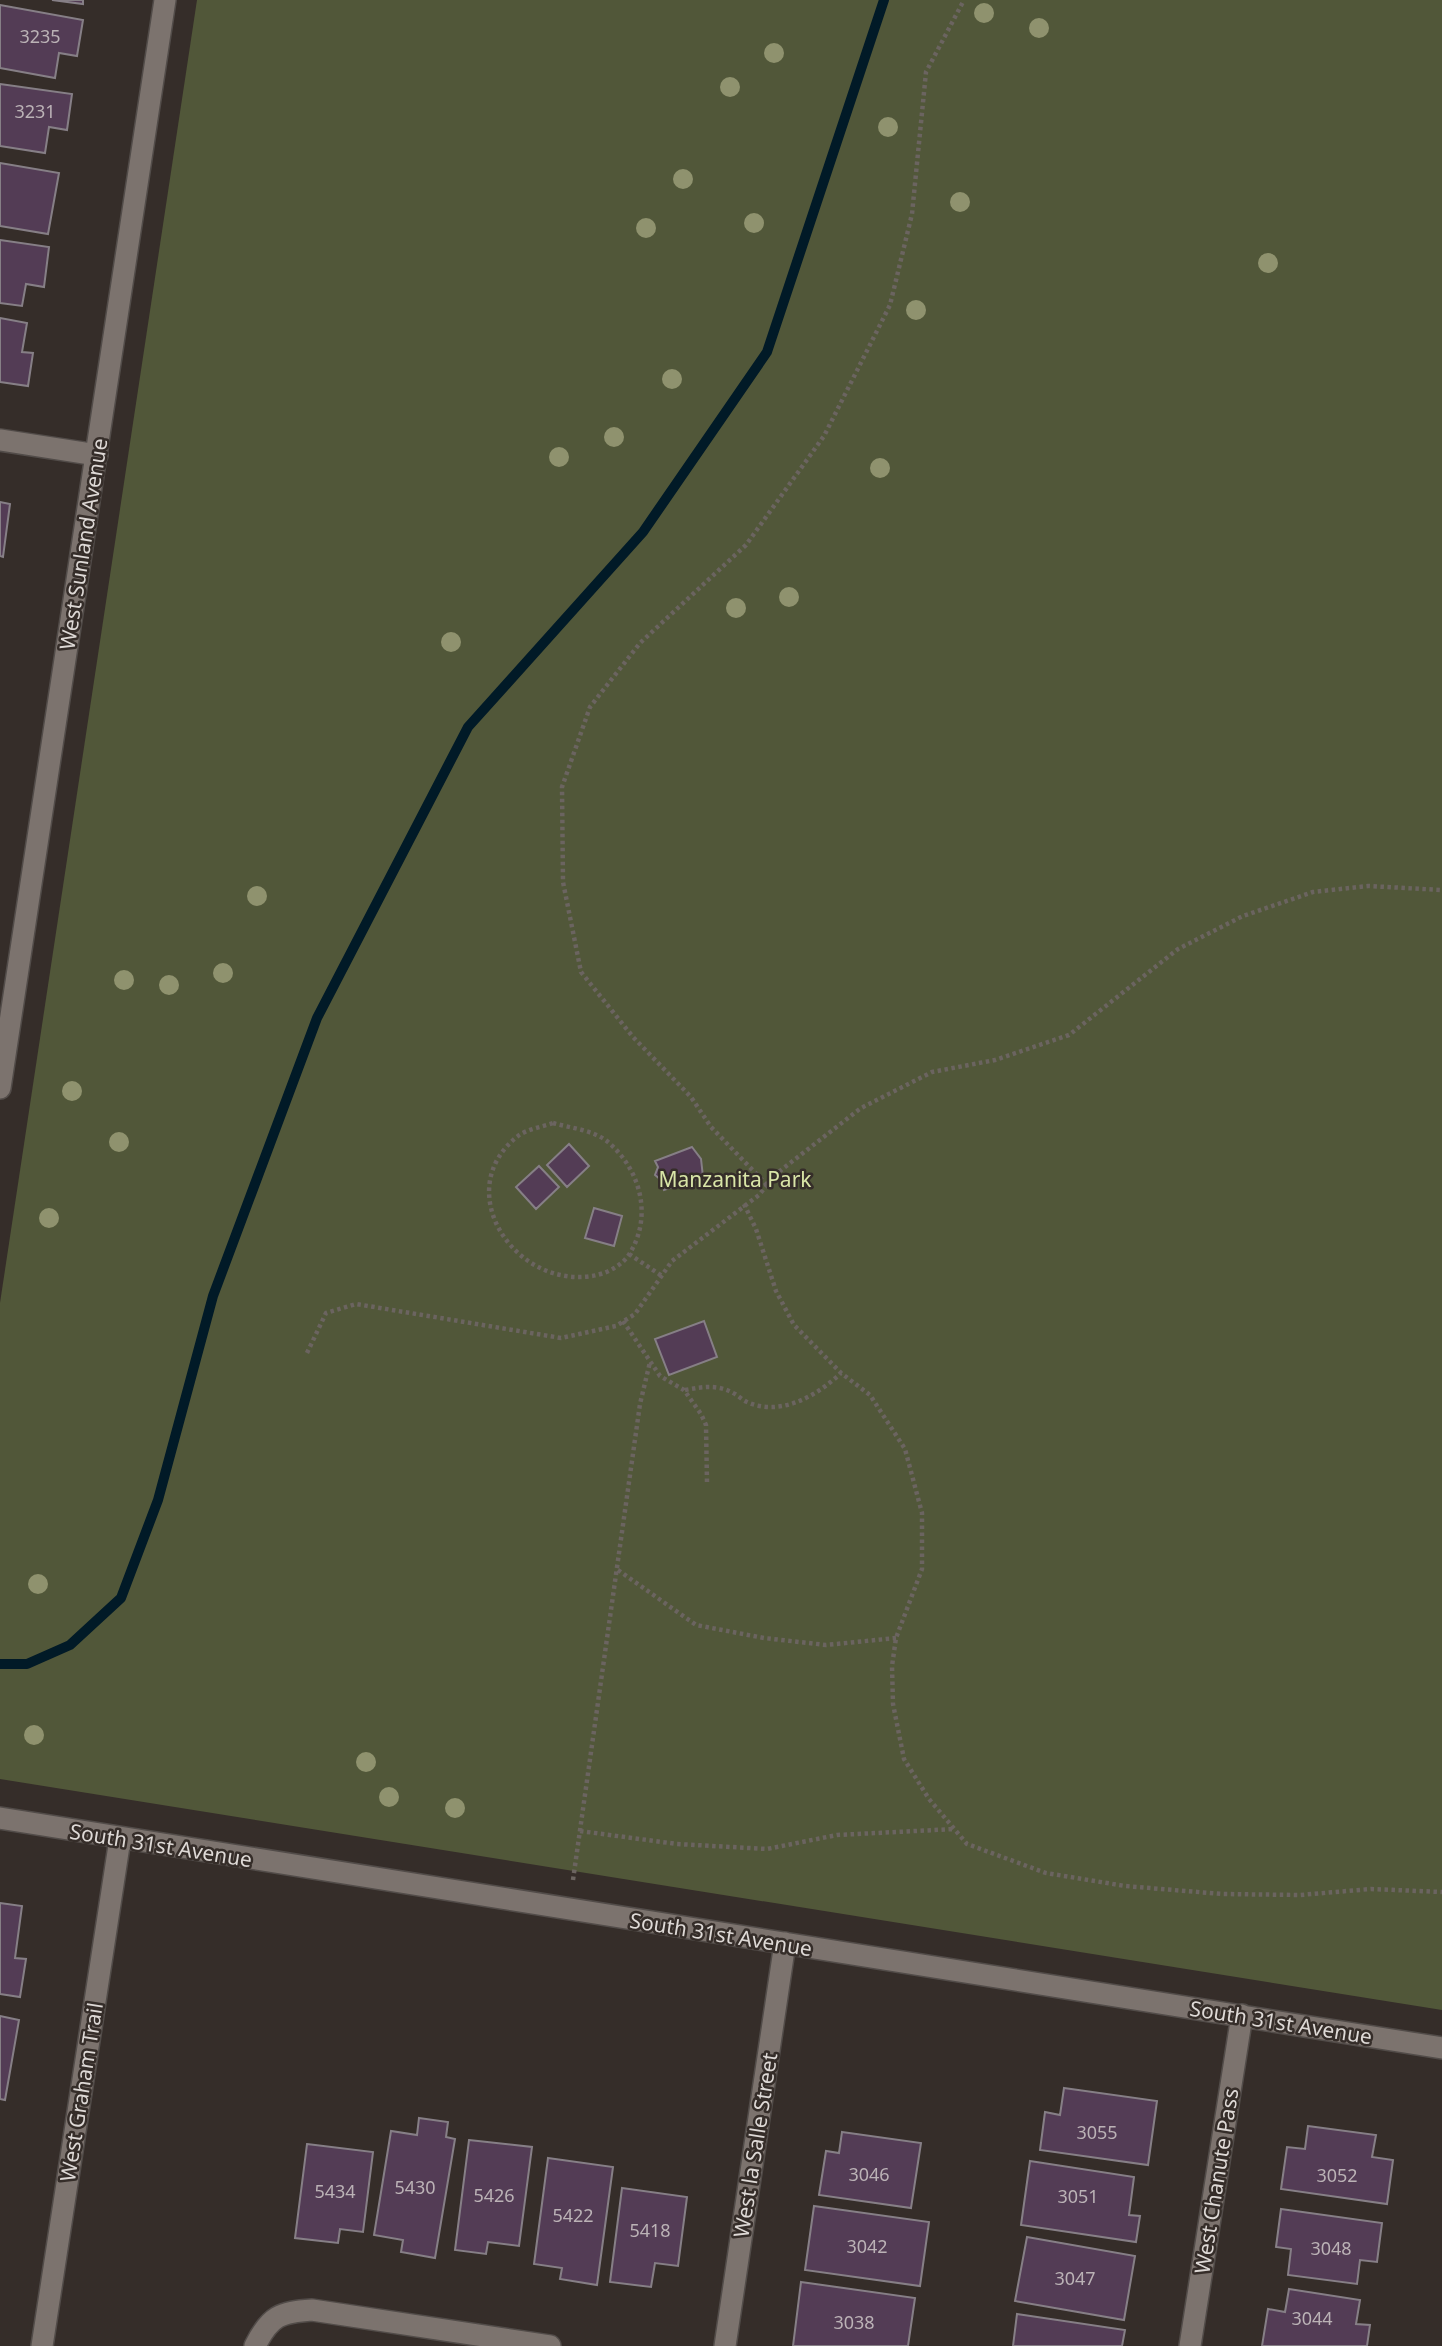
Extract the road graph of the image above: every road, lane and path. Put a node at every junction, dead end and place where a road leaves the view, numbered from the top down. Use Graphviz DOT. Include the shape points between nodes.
graph roads {
  1 [pos="165,0"];
  2 [pos="964,0"];
  3 [pos="0,440"];
  4 [pos="97,455"];
  5 [pos="1442,890"];
  6 [pos="0,1088"];
  7 [pos="767,1185"];
  8 [pos="744,1204"];
  9 [pos="629,1254"];
  10 [pos="662,1276"];
  11 [pos="623,1321"];
  12 [pos="307,1353"];
  13 [pos="650,1362"];
  14 [pos="841,1373"];
  15 [pos="684,1390"];
  16 [pos="707,1483"];
  17 [pos="618,1570"];
  18 [pos="896,1638"];
  19 [pos="0,1818"];
  20 [pos="955,1829"];
  21 [pos="580,1831"];
  22 [pos="120,1839"];
  23 [pos="1442,1892"];
  24 [pos="568,1910"];
  25 [pos="785,1943"];
  26 [pos="1242,2015"];
  27 [pos="1442,2048"];
  28 [pos="42,2346"];
  29 [pos="255,2346"];
  30 [pos="550,2346"];
  31 [pos="725,2346"];
  32 [pos="1190,2346"];
  1 -- 4 [label="street, West Sunland Avenue"];
  2 -- 7 [label="path" via="926,72 912,214 890,305 830,424 746,545 640,643 590,707 562,787 563,882 581,972 633,1037 691,1097 711,1127"];
  3 -- 4 [label="street"];
  4 -- 6 [label="street, West Sunland Avenue"];
  5 -- 7 [label="path" via="1368,886 1313,892 1243,916 1178,949 1069,1035 995,1059 932,1072 861,1108"];
  7 -- 8 [label="path"];
  8 -- 10 [label="path" via="672,1261"];
  8 -- 14 [label="path" via="776,1291 794,1325"];
  9 -- 9 [label="path" via="643,1216 642,1197 629,1168 608,1142 553,1123 520,1134 494,1161 488,1201 500,1231 524,1261 573,1279 602,1275"];
  9 -- 10 [label="path"];
  10 -- 11 [label="path" via="635,1314"];
  11 -- 12 [label="path" via="561,1338 356,1304 326,1313"];
  11 -- 13 [label="path"];
  13 -- 15 [label="path" via="660,1376"];
  13 -- 17 [label="path"];
  14 -- 15 [label="path" via="803,1400 778,1407 747,1402 712,1386"];
  14 -- 18 [label="path" via="870,1395 905,1449 922,1513 922,1569"];
  15 -- 16 [label="path" via="706,1425"];
  17 -- 18 [label="path" via="696,1625 826,1645"];
  17 -- 21 [label="path"];
  18 -- 20 [label="path" via="893,1704 904,1759"];
  19 -- 22 [label="street, South 31st Avenue"];
  20 -- 21 [label="path" via="837,1835 767,1849 677,1844"];
  20 -- 23 [label="path" via="967,1844 1046,1873 1125,1886 1222,1894 1300,1895 1371,1889"];
  21 -- 24 [label="path"];
  22 -- 24 [label="street, South 31st Avenue"];
  22 -- 28 [label="street, West Graham Trail"];
  24 -- 25 [label="street, South 31st Avenue"];
  25 -- 26 [label="street, South 31st Avenue"];
  25 -- 31 [label="street, West la Salle Street"];
  26 -- 27 [label="street, South 31st Avenue"];
  26 -- 32 [label="street, West Chanute Pass"];
  29 -- 30 [label="street" via="279,2314 312,2310"];
}
